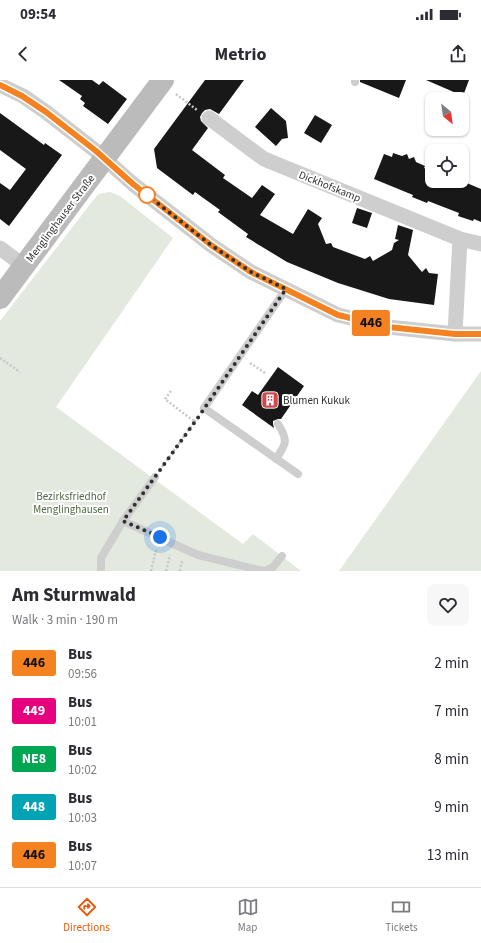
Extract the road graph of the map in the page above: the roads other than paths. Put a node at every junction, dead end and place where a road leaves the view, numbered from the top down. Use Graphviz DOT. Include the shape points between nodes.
graph roads {
  1 [pos="162,82"];
  2 [pos="0,85"];
  3 [pos="209,118"];
  4 [pos="104,159"];
  5 [pos="460,239"];
  6 [pos="481,244"];
  7 [pos="0,248"];
  8 [pos="24,266"];
  9 [pos="286,289"];
  10 [pos="0,298"];
  11 [pos="455,334"];
  12 [pos="481,334"];
  13 [pos="278,424"];
  14 [pos="276,459"];
  15 [pos="298,474"];
  16 [pos="155,477"];
  17 [pos="123,521"];
  18 [pos="282,556"];
  19 [pos="101,571"];
  20 [pos="264,571"];
  1 -- 4 [label="street, Menglinghauser Straße"];
  2 -- 4 [label="street" via="46,112"];
  3 -- 5 [label="street, Dickhofskamp" via="264,159"];
  4 -- 8 [label="street, Menglinghauser Straße"];
  4 -- 9 [label="street" via="211,245 251,272"];
  5 -- 6 [label="street, Dickhofskamp"];
  5 -- 11 [label="street"];
  7 -- 8 [label="street"];
  8 -- 10 [label="street, Menglinghauser Straße"];
  9 -- 11 [label="street" via="338,315 388,327"];
  9 -- 14 [label="lane" via="204,408"];
  11 -- 12 [label="street"];
  13 -- 14 [label="lane" via="286,439 284,448"];
  14 -- 15 [label="lane"];
  16 -- 17 [label="lane"];
  17 -- 19 [label="lane" via="101,558"];
  17 -- 20 [label="lane" via="198,555"];
  18 -- 20 [label="lane" via="272,568"];
}
